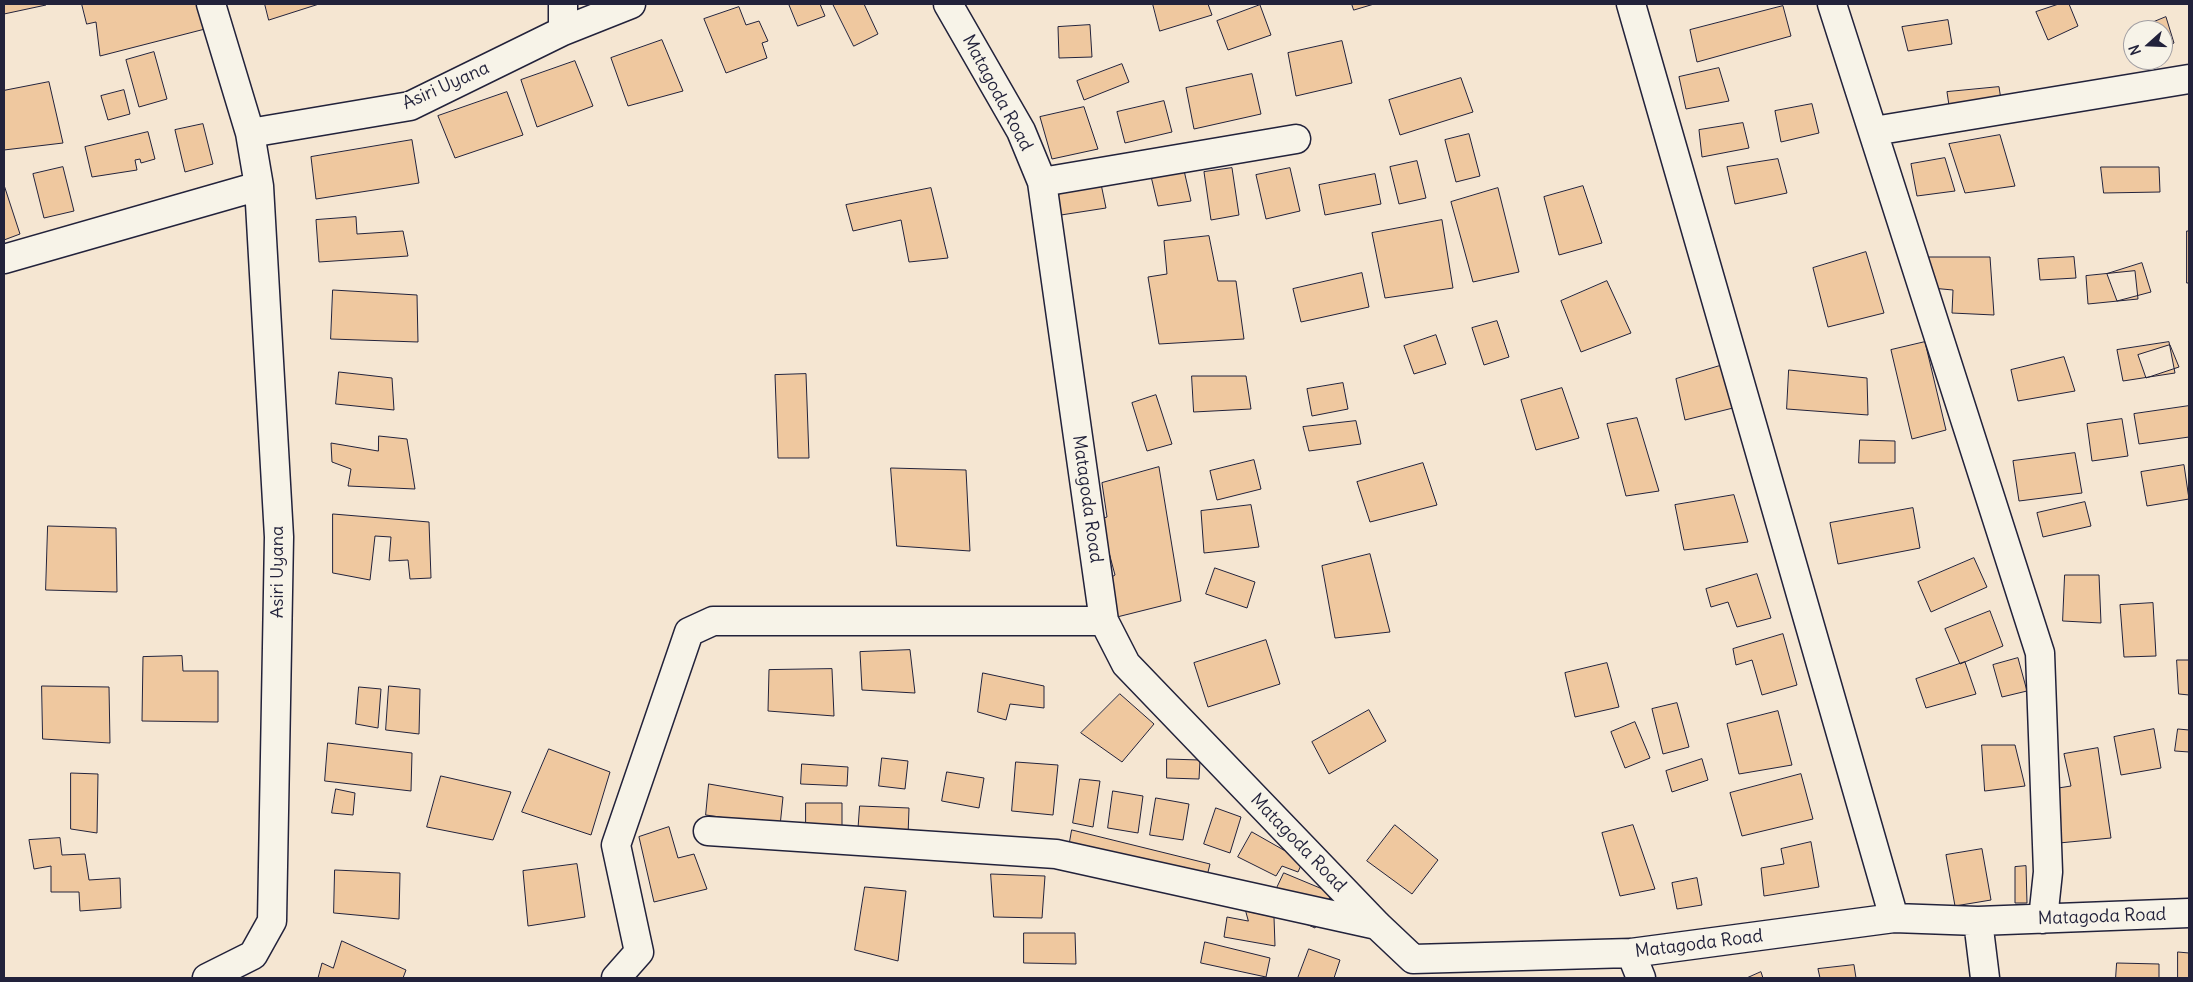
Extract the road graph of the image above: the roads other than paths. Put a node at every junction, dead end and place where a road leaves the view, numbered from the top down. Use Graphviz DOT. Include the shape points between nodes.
graph roads {
  1 [pos="211,4"];
  2 [pos="562,4"];
  3 [pos="631,4"];
  4 [pos="948,4"];
  5 [pos="1631,4"];
  6 [pos="1832,4"];
  7 [pos="563,31"];
  8 [pos="2189,79"];
  9 [pos="1874,131"];
  10 [pos="250,133"];
  11 [pos="1296,138"];
  12 [pos="1042,182"];
  13 [pos="259,186"];
  14 [pos="4,260"];
  15 [pos="1104,621"];
  16 [pos="708,831"];
  17 [pos="2189,913"];
  18 [pos="1894,918"];
  19 [pos="2043,919"];
  20 [pos="1978,921"];
  21 [pos="1377,925"];
  22 [pos="1631,953"];
  23 [pos="1405,969"];
  24 [pos="207,978"];
  25 [pos="616,978"];
  26 [pos="1641,978"];
  27 [pos="1986,978"];
  1 -- 10 [label="street, Asiri Uyana"];
  2 -- 7 [label="street"];
  3 -- 7 [label="street, Asiri Uyana"];
  4 -- 12 [label="street, Matagoda Road" via="1021,131"];
  5 -- 18 [label="street"];
  6 -- 9 [label="street"];
  7 -- 10 [label="street, Asiri Uyana" via="410,106"];
  8 -- 9 [label="street"];
  9 -- 19 [label="street" via="2040,654 2048,872"];
  10 -- 13 [label="street, Asiri Uyana"];
  11 -- 12 [label="street"];
  12 -- 15 [label="street, Matagoda Road"];
  13 -- 14 [label="street"];
  13 -- 24 [label="street, Asiri Uyana" via="279,537 272,920 254,955"];
  15 -- 21 [label="street, Matagoda Road" via="1126,664"];
  15 -- 25 [label="street" via="713,621 689,632 616,845 639,952"];
  16 -- 21 [label="street" via="1056,854"];
  17 -- 19 [label="street, Matagoda Road"];
  18 -- 20 [label="street, Matagoda Road"];
  18 -- 22 [label="street, Matagoda Road"];
  19 -- 20 [label="street, Matagoda Road"];
  20 -- 27 [label="street"];
  21 -- 23 [label="street, Matagoda Road"];
  22 -- 23 [label="street, Matagoda Road"];
  22 -- 26 [label="street"];
}
